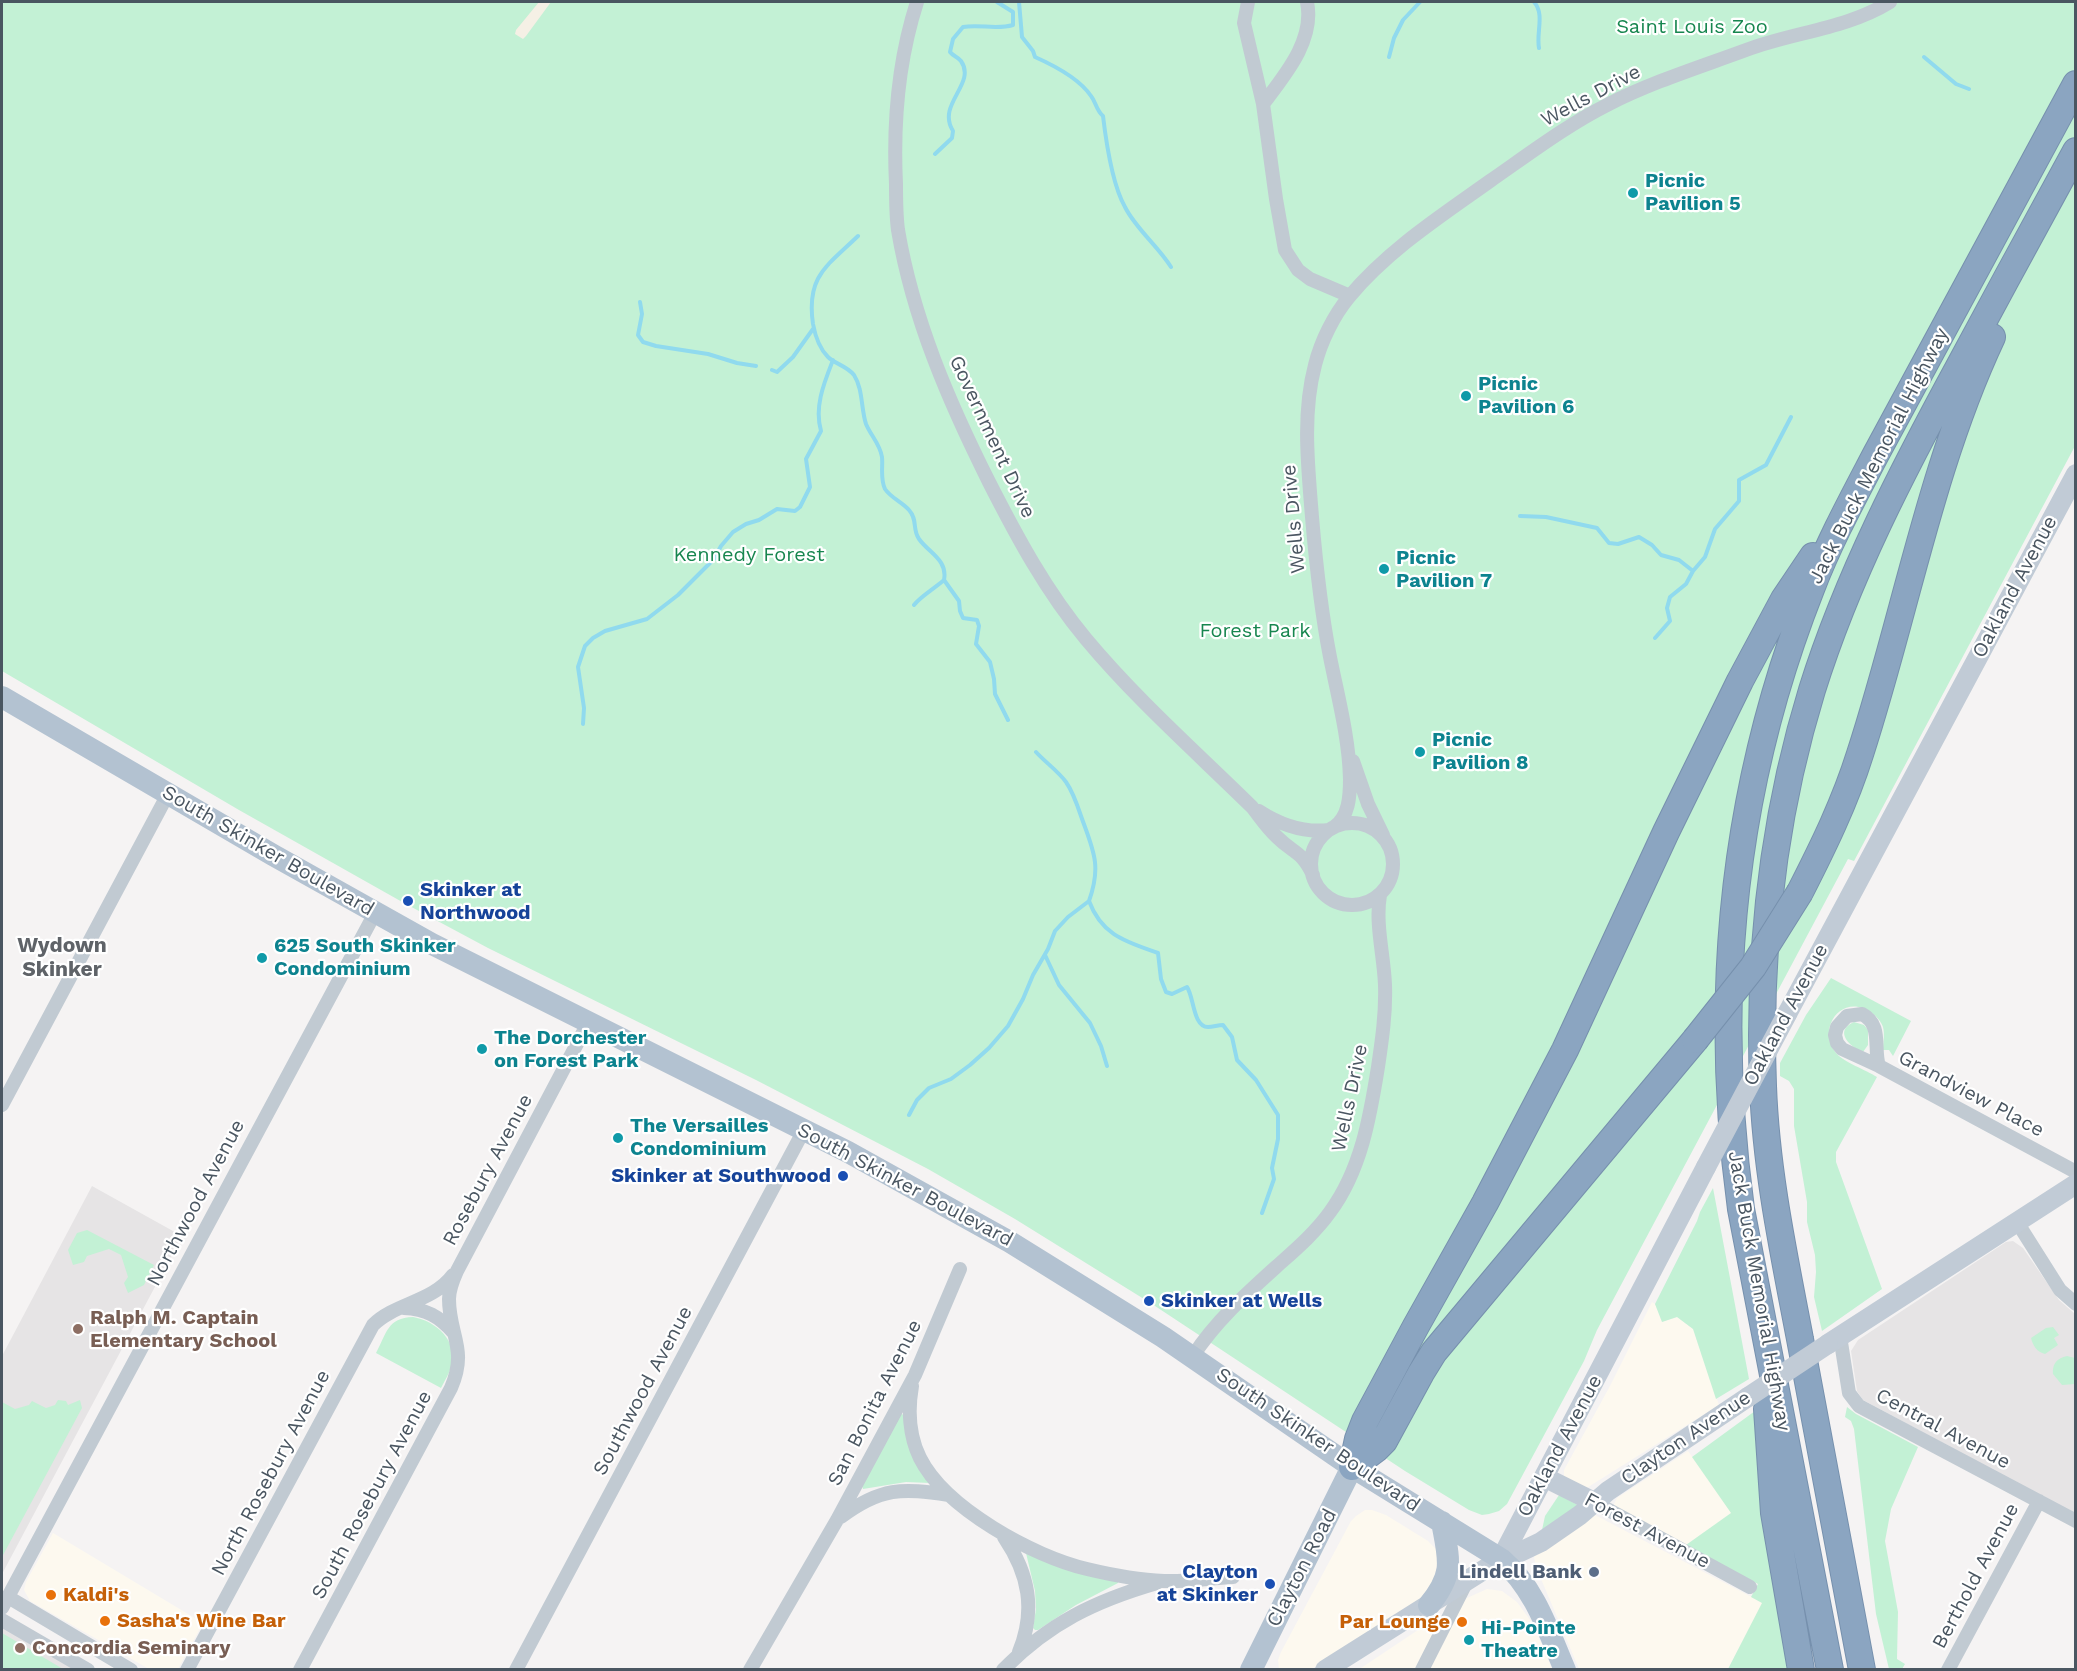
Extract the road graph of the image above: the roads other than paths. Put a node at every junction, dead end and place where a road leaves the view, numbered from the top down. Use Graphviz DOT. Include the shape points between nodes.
graph roads {
  1 [pos="917,2"];
  2 [pos="1248,2"];
  3 [pos="1307,2"];
  4 [pos="1890,2"];
  5 [pos="2076,84"];
  6 [pos="1263,104"];
  7 [pos="2076,151"];
  8 [pos="2044,209"];
  9 [pos="1350,296"];
  10 [pos="2073,484"];
  11 [pos="1852,498"];
  12 [pos="2,697"];
  13 [pos="1347,745"];
  14 [pos="168,794"];
  15 [pos="1252,807"];
  16 [pos="1331,828"];
  17 [pos="1384,837"];
  18 [pos="1313,875"];
  19 [pos="1380,895"];
  20 [pos="375,913"];
  21 [pos="588,1023"];
  22 [pos="1879,1066"];
  23 [pos="2,1105"];
  24 [pos="804,1130"];
  25 [pos="2076,1172"];
  26 [pos="2076,1184"];
  27 [pos="2017,1222"];
  28 [pos="960,1269"];
  29 [pos="457,1271"];
  30 [pos="2076,1304"];
  31 [pos="402,1308"];
  32 [pos="1765,1328"];
  33 [pos="455,1335"];
  34 [pos="1834,1340"];
  35 [pos="1192,1356"];
  36 [pos="915,1375"];
  37 [pos="1352,1467"];
  38 [pos="1544,1477"];
  39 [pos="949,1495"];
  40 [pos="2039,1501"];
  41 [pos="1594,1503"];
  42 [pos="837,1520"];
  43 [pos="2076,1521"];
  44 [pos="1443,1522"];
  45 [pos="1001,1533"];
  46 [pos="1501,1559"];
  47 [pos="1233,1577"];
  48 [pos="1165,1581"];
  49 [pos="1467,1581"];
  50 [pos="1750,1587"];
  51 [pos="5,1602"];
  52 [pos="1850,1603"];
  53 [pos="1429,1605"];
  54 [pos="2,1620"];
  55 [pos="1018,1654"];
  56 [pos="88,1670"];
  57 [pos="131,1670"];
  58 [pos="187,1670"];
  59 [pos="300,1670"];
  60 [pos="516,1670"];
  61 [pos="750,1670"];
  62 [pos="1003,1670"];
  63 [pos="1251,1670"];
  64 [pos="1325,1670"];
  65 [pos="1422,1670"];
  66 [pos="1565,1670"];
  67 [pos="1801,1670"];
  68 [pos="1830,1670"];
  69 [pos="1862,1670"];
  70 [pos="1880,1670"];
  71 [pos="1948,1670"];
  1 -- 15 [label="street, Government Drive" via="906,39 897,97 897,227 918,317 955,410 1023,548 1054,597 1138,696"];
  2 -- 6 [label="street" via="1244,23"];
  3 -- 6 [label="street" via="1308,22 1302,44"];
  4 -- 9 [label="street, Wells Drive" via="1853,21 1750,48 1609,104 1555,136 1436,220 1377,268"];
  5 -- 11 [label="highway, Jack Buck Memorial Highway"];
  6 -- 9 [label="street" via="1285,250 1298,270 1310,279"];
  7 -- 8 [label="highway, Jack Buck Memorial Highway"];
  8 -- 37 [label="highway, bridge" via="2028,258 1961,410 1860,755 1824,845 1800,892 1753,967 1695,1040 1434,1352 1384,1441"];
  8 -- 52 [label="highway, Jack Buck Memorial Highway" via="1906,466 1845,599 1799,738 1773,873 1763,978 1766,1125 1779,1222"];
  9 -- 13 [label="street, Wells Drive" via="1315,362 1306,424 1317,567"];
  10 -- 38 [label="street, Oakland Avenue, bridge" via="1787,1014"];
  11 -- 32 [label="highway, Jack Buck Memorial Highway" via="1812,587 1779,679 1753,783 1732,917 1729,1107 1741,1209"];
  11 -- 37 [label="highway" via="1784,600 1740,681 1560,1059 1365,1421"];
  12 -- 14 [label="main road, South Skinker Boulevard"];
  13 -- 16 [label="street, Wells Drive" via="1348,802 1343,818"];
  13 -- 17 [label="street, Wells Drive"];
  14 -- 20 [label="main road, South Skinker Boulevard"];
  14 -- 23 [label="street"];
  15 -- 16 [label="street, Government Drive" via="1272,819 1306,830"];
  15 -- 18 [label="street, Government Drive" via="1279,840 1301,855"];
  16 -- 17 [label="street" via="1355,823"];
  16 -- 18 [label="street" via="1315,846"];
  17 -- 19 [label="street" via="1394,860 1393,873"];
  18 -- 19 [label="street" via="1323,893 1341,904 1361,904"];
  19 -- 35 [label="street, Wells Drive" via="1385,1011 1374,1090 1357,1161 1331,1211 1313,1233 1225,1316"];
  20 -- 21 [label="main road, South Skinker Boulevard"];
  20 -- 51 [label="street, Northwood Avenue"];
  21 -- 24 [label="main road, South Skinker Boulevard"];
  21 -- 29 [label="street, Rosebury Avenue"];
  22 -- 25 [label="street, Grandview Place"];
  24 -- 35 [label="main road, South Skinker Boulevard" via="1010,1242"];
  24 -- 60 [label="street, Southwood Avenue"];
  26 -- 27 [label="street, Clayton Avenue"];
  27 -- 30 [label="street" via="2060,1290"];
  27 -- 34 [label="street, Clayton Avenue"];
  28 -- 36 [label="street, San Bonita Avenue"];
  29 -- 31 [label="street, North Rosebury Avenue" via="438,1290"];
  29 -- 33 [label="street, South Rosebury Avenue" via="449,1297"];
  31 -- 33 [label="street" via="432,1313"];
  31 -- 58 [label="street, North Rosebury Avenue" via="373,1325"];
  32 -- 67 [label="highway" via="1774,1513"];
  32 -- 68 [label="highway, Jack Buck Memorial Highway"];
  33 -- 59 [label="street, South Rosebury Avenue" via="460,1359 458,1373"];
  34 -- 40 [label="street, Central Avenue" via="1849,1392 1858,1406"];
  34 -- 41 [label="street, Clayton Avenue, bridge"];
  35 -- 37 [label="main road, South Skinker Boulevard"];
  36 -- 39 [label="street" via="909,1400 914,1441 926,1466"];
  36 -- 42 [label="street, San Bonita Avenue"];
  37 -- 44 [label="main road, South Skinker Boulevard"];
  37 -- 63 [label="main road, Clayton Road"];
  38 -- 41 [label="street, Forest Avenue"];
  38 -- 46 [label="street, Oakland Avenue"];
  39 -- 42 [label="street, San Bonita Avenue" via="913,1489 892,1491 865,1501"];
  39 -- 45 [label="street"];
  40 -- 43 [label="street, Central Avenue"];
  40 -- 71 [label="street, Berthold Avenue"];
  41 -- 46 [label="street, Clayton Avenue" via="1541,1542"];
  41 -- 50 [label="street, Forest Avenue"];
  42 -- 61 [label="street, San Bonita Avenue"];
  44 -- 46 [label="main road, South Skinker Boulevard"];
  44 -- 53 [label="main road" via="1448,1570"];
  45 -- 48 [label="street" via="1056,1561 1110,1574"];
  45 -- 55 [label="street" via="1017,1556 1028,1599 1026,1628"];
  46 -- 49 [label="street, Clayton Avenue"];
  46 -- 66 [label="main road, South Skinker Boulevard" via="1530,1592"];
  47 -- 48 [label="street"];
  48 -- 55 [label="street" via="1074,1614"];
  49 -- 53 [label="street, Clayton Avenue"];
  49 -- 65 [label="street"];
  51 -- 57 [label="street"];
  52 -- 69 [label="highway, Jack Buck Memorial Highway"];
  52 -- 70 [label="highway"];
  53 -- 64 [label="street, Clayton Avenue"];
  54 -- 56 [label="street"];
  55 -- 62 [label="street"];
}
